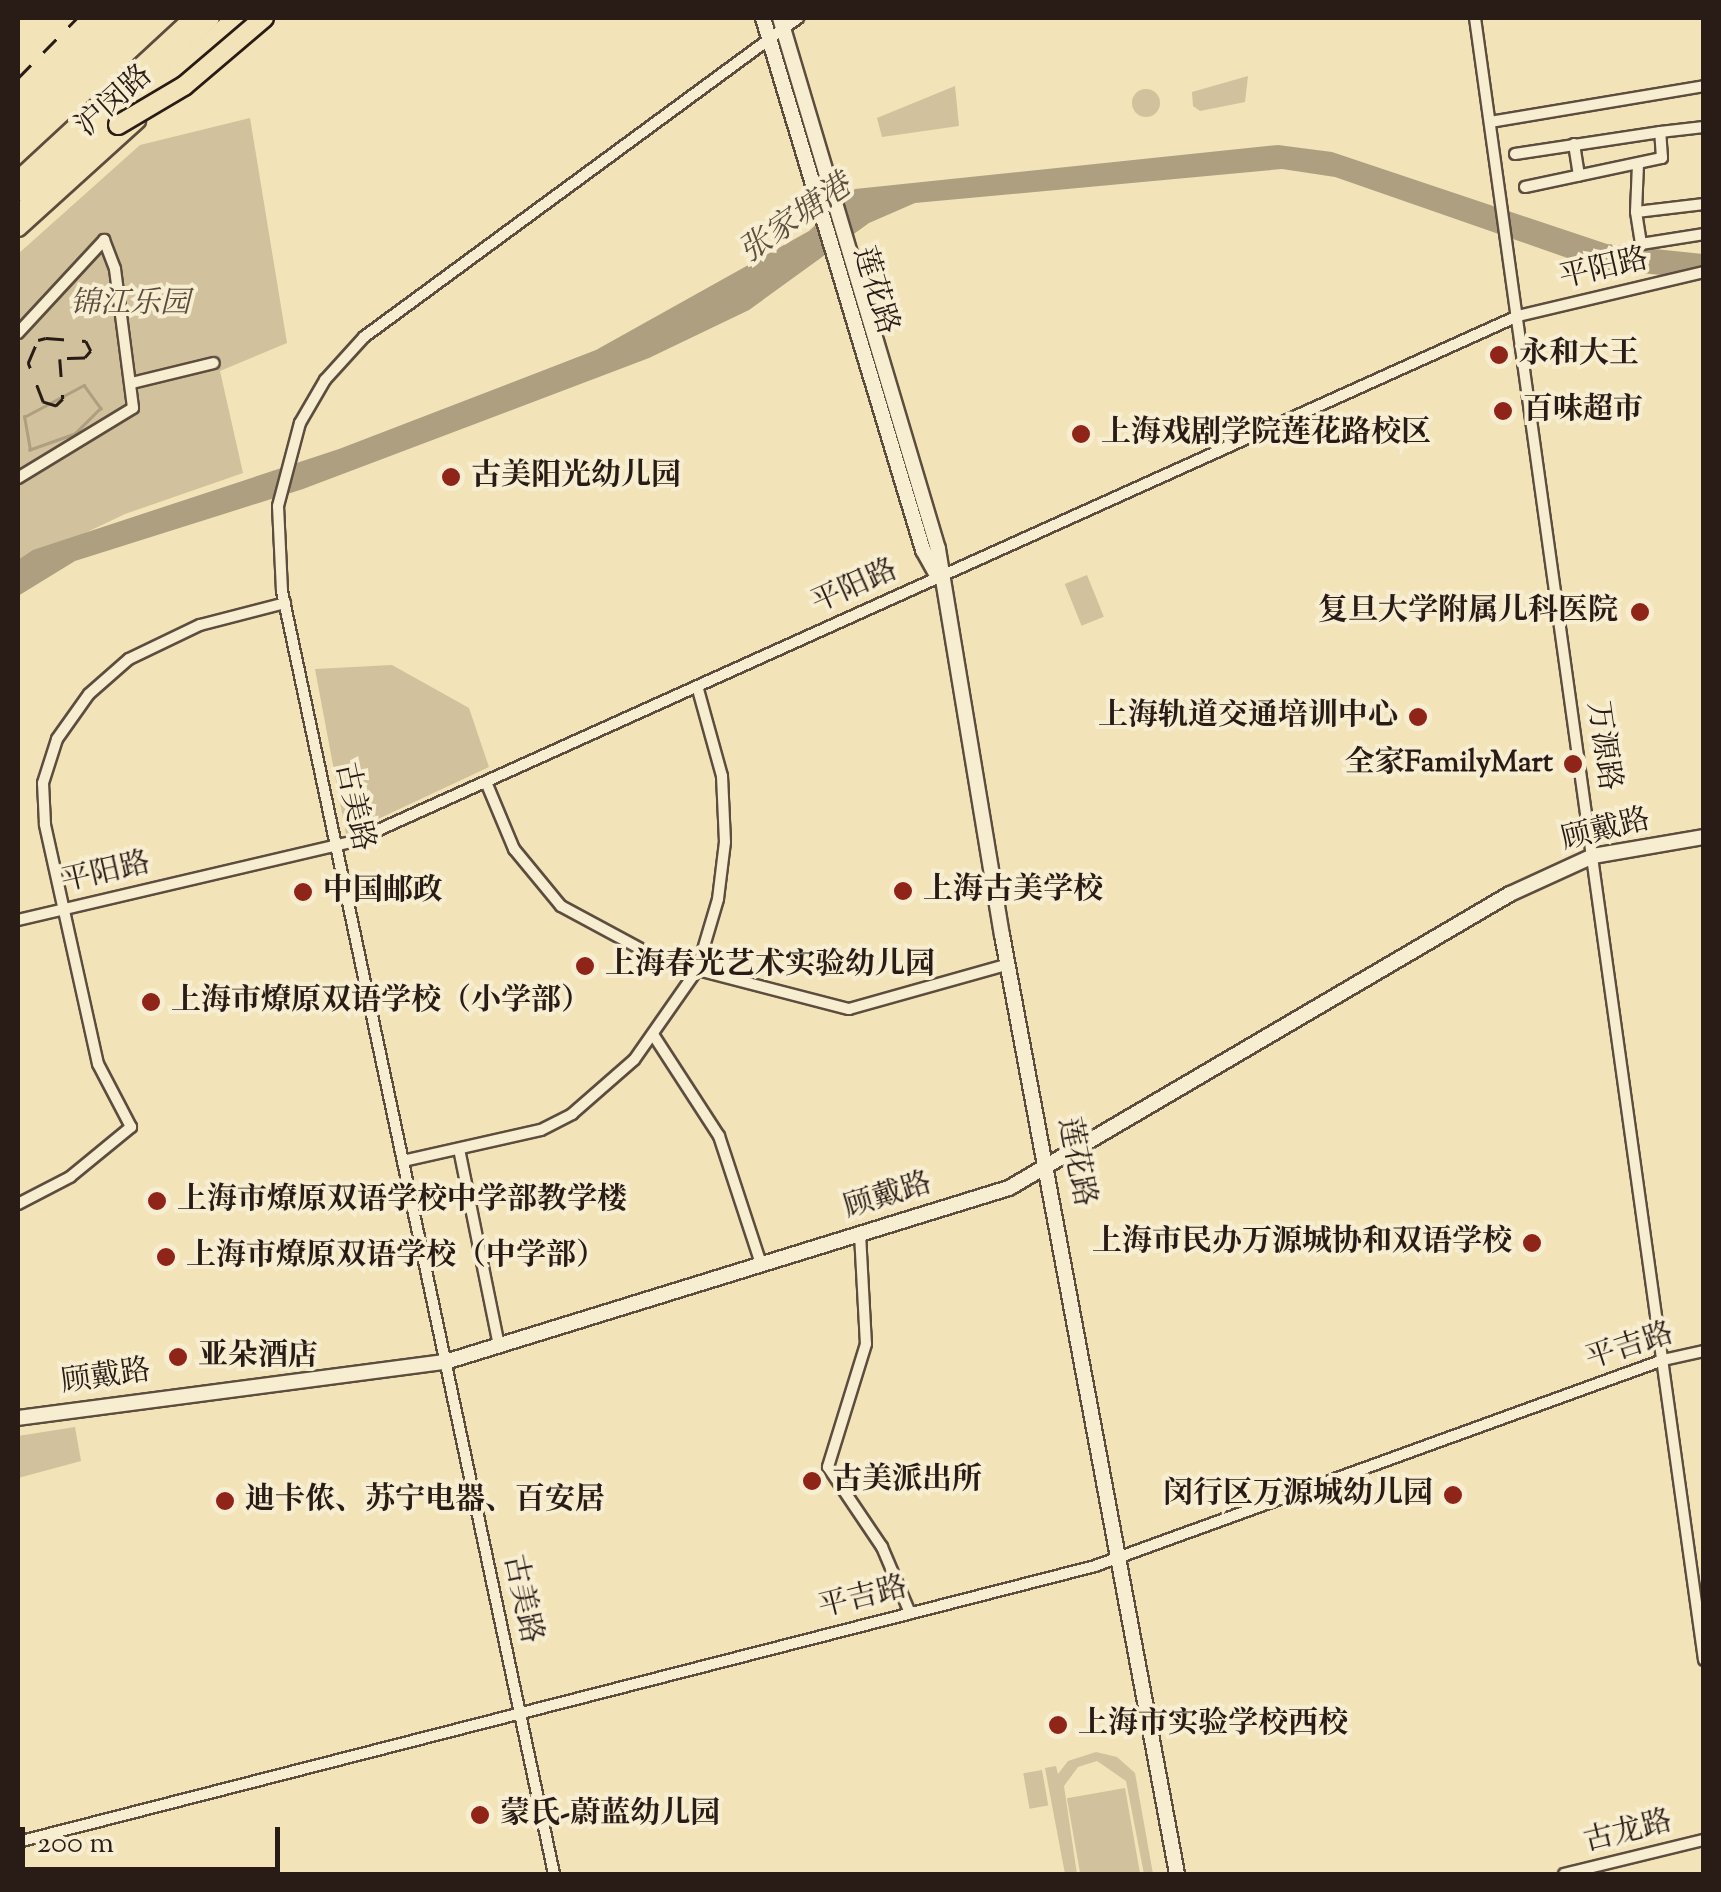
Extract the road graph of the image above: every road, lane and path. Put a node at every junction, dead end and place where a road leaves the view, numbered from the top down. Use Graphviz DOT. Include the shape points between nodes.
graph roads {
  1 [pos="192,18"];
  2 [pos="210,18"];
  3 [pos="236,18"];
  4 [pos="249,18"];
  5 [pos="264,18"];
  6 [pos="763,18"];
  7 [pos="798,18"];
  8 [pos="1475,18"];
  9 [pos="782,23"];
  10 [pos="769,38"];
  11 [pos="1704,86"];
  12 [pos="1490,122"];
  13 [pos="118,125"];
  14 [pos="1704,126"];
  15 [pos="1660,132"];
  16 [pos="1574,144"];
  17 [pos="1515,154"];
  18 [pos="1638,164"];
  19 [pos="1579,176"];
  20 [pos="18,178"];
  21 [pos="1525,186"];
  22 [pos="18,192"];
  23 [pos="1704,204"];
  24 [pos="1636,212"];
  25 [pos="18,215"];
  26 [pos="18,228"];
  27 [pos="1704,234"];
  28 [pos="1704,272"];
  29 [pos="1518,316"];
  30 [pos="18,333"];
  31 [pos="214,362"];
  32 [pos="132,384"];
  33 [pos="18,478"];
  34 [pos="938,578"];
  35 [pos="285,603"];
  36 [pos="697,686"];
  37 [pos="486,782"];
  38 [pos="1704,837"];
  39 [pos="336,848"];
  40 [pos="1593,856"];
  41 [pos="64,909"];
  42 [pos="18,920"];
  43 [pos="1009,964"];
  44 [pos="697,970"];
  45 [pos="654,1036"];
  46 [pos="459,1148"];
  47 [pos="402,1161"];
  48 [pos="1049,1170"];
  49 [pos="18,1204"];
  50 [pos="860,1234"];
  51 [pos="760,1264"];
  52 [pos="499,1345"];
  53 [pos="1704,1351"];
  54 [pos="1663,1360"];
  55 [pos="445,1362"];
  56 [pos="18,1418"];
  57 [pos="1120,1559"];
  58 [pos="910,1613"];
  59 [pos="1704,1660"];
  60 [pos="519,1711"];
  61 [pos="1704,1840"];
  62 [pos="18,1842"];
  63 [pos="554,1874"];
  64 [pos="1176,1874"];
  65 [pos="1564,1874"];
  1 -- 20 [label="main road, 沪闵路"];
  2 -- 22 [label="highway"];
  3 -- 13 [label="highway, bridge"];
  4 -- 26 [label="main road, 沪闵路"];
  5 -- 13 [label="highway, bridge" via="184,86"];
  6 -- 10 [label="main road, 莲花路"];
  7 -- 9 [label="street, 古美路"];
  8 -- 12 [label="street, 万源路"];
  9 -- 10 [label="street, 古美路"];
  9 -- 34 [label="main road, 莲花路" via="934,533"];
  10 -- 34 [label="main road, 莲花路" via="923,550"];
  10 -- 35 [label="street, 古美路" via="364,337 312,400 287,458 278,506"];
  11 -- 12 [label="street"];
  12 -- 29 [label="street, 万源路"];
  13 -- 25 [label="highway"];
  14 -- 15 [label="street"];
  15 -- 16 [label="street"];
  15 -- 18 [label="street" via="1662,158"];
  16 -- 17 [label="street"];
  16 -- 19 [label="street"];
  18 -- 19 [label="street"];
  18 -- 24 [label="street"];
  19 -- 21 [label="street"];
  23 -- 24 [label="street"];
  24 -- 27 [label="street" via="1642,244"];
  28 -- 29 [label="street, 平阳路"];
  29 -- 34 [label="street, 平阳路"];
  29 -- 40 [label="street, 万源路"];
  30 -- 32 [label="street" via="104,240 115,269"];
  31 -- 32 [label="street"];
  32 -- 33 [label="street" via="133,408"];
  34 -- 36 [label="street, 平阳路"];
  34 -- 43 [label="main road, 莲花路"];
  35 -- 39 [label="street, 古美路"];
  35 -- 41 [label="street" via="200,624 152,646 110,675 70,718 43,783 44,824"];
  36 -- 37 [label="street, 平阳路"];
  36 -- 44 [label="street" via="722,776 726,825 718,899"];
  37 -- 39 [label="street, 平阳路"];
  37 -- 44 [label="street" via="514,849 562,906 632,950"];
  38 -- 40 [label="main road, 顾戴路"];
  39 -- 41 [label="street, 平阳路"];
  39 -- 47 [label="street, 古美路"];
  40 -- 48 [label="main road, 顾戴路" via="1510,894"];
  40 -- 54 [label="street, 万源路"];
  41 -- 42 [label="street, 平阳路"];
  41 -- 49 [label="street" via="98,1064 131,1127 70,1177"];
  43 -- 44 [label="street" via="849,1009"];
  43 -- 48 [label="main road, 莲花路"];
  44 -- 45 [label="street"];
  45 -- 46 [label="street" via="572,1114 541,1130"];
  45 -- 51 [label="street" via="719,1136"];
  46 -- 47 [label="street"];
  46 -- 52 [label="street"];
  47 -- 55 [label="street, 古美路"];
  48 -- 50 [label="main road, 顾戴路"];
  48 -- 57 [label="main road, 莲花路"];
  50 -- 51 [label="main road, 顾戴路"];
  50 -- 58 [label="street" via="866,1344 828,1467 882,1547"];
  51 -- 52 [label="main road, 顾戴路"];
  52 -- 55 [label="main road, 顾戴路"];
  53 -- 54 [label="street, 平吉路"];
  54 -- 57 [label="street, 平吉路"];
  54 -- 59 [label="street, 万源路"];
  55 -- 56 [label="main road, 顾戴路"];
  55 -- 60 [label="street, 古美路"];
  57 -- 58 [label="street, 平吉路"];
  57 -- 64 [label="main road, 莲花路"];
  58 -- 60 [label="street, 平吉路"];
  60 -- 62 [label="street, 平吉路"];
  60 -- 63 [label="street, 古美路"];
  61 -- 65 [label="street, 古龙路"];
}
